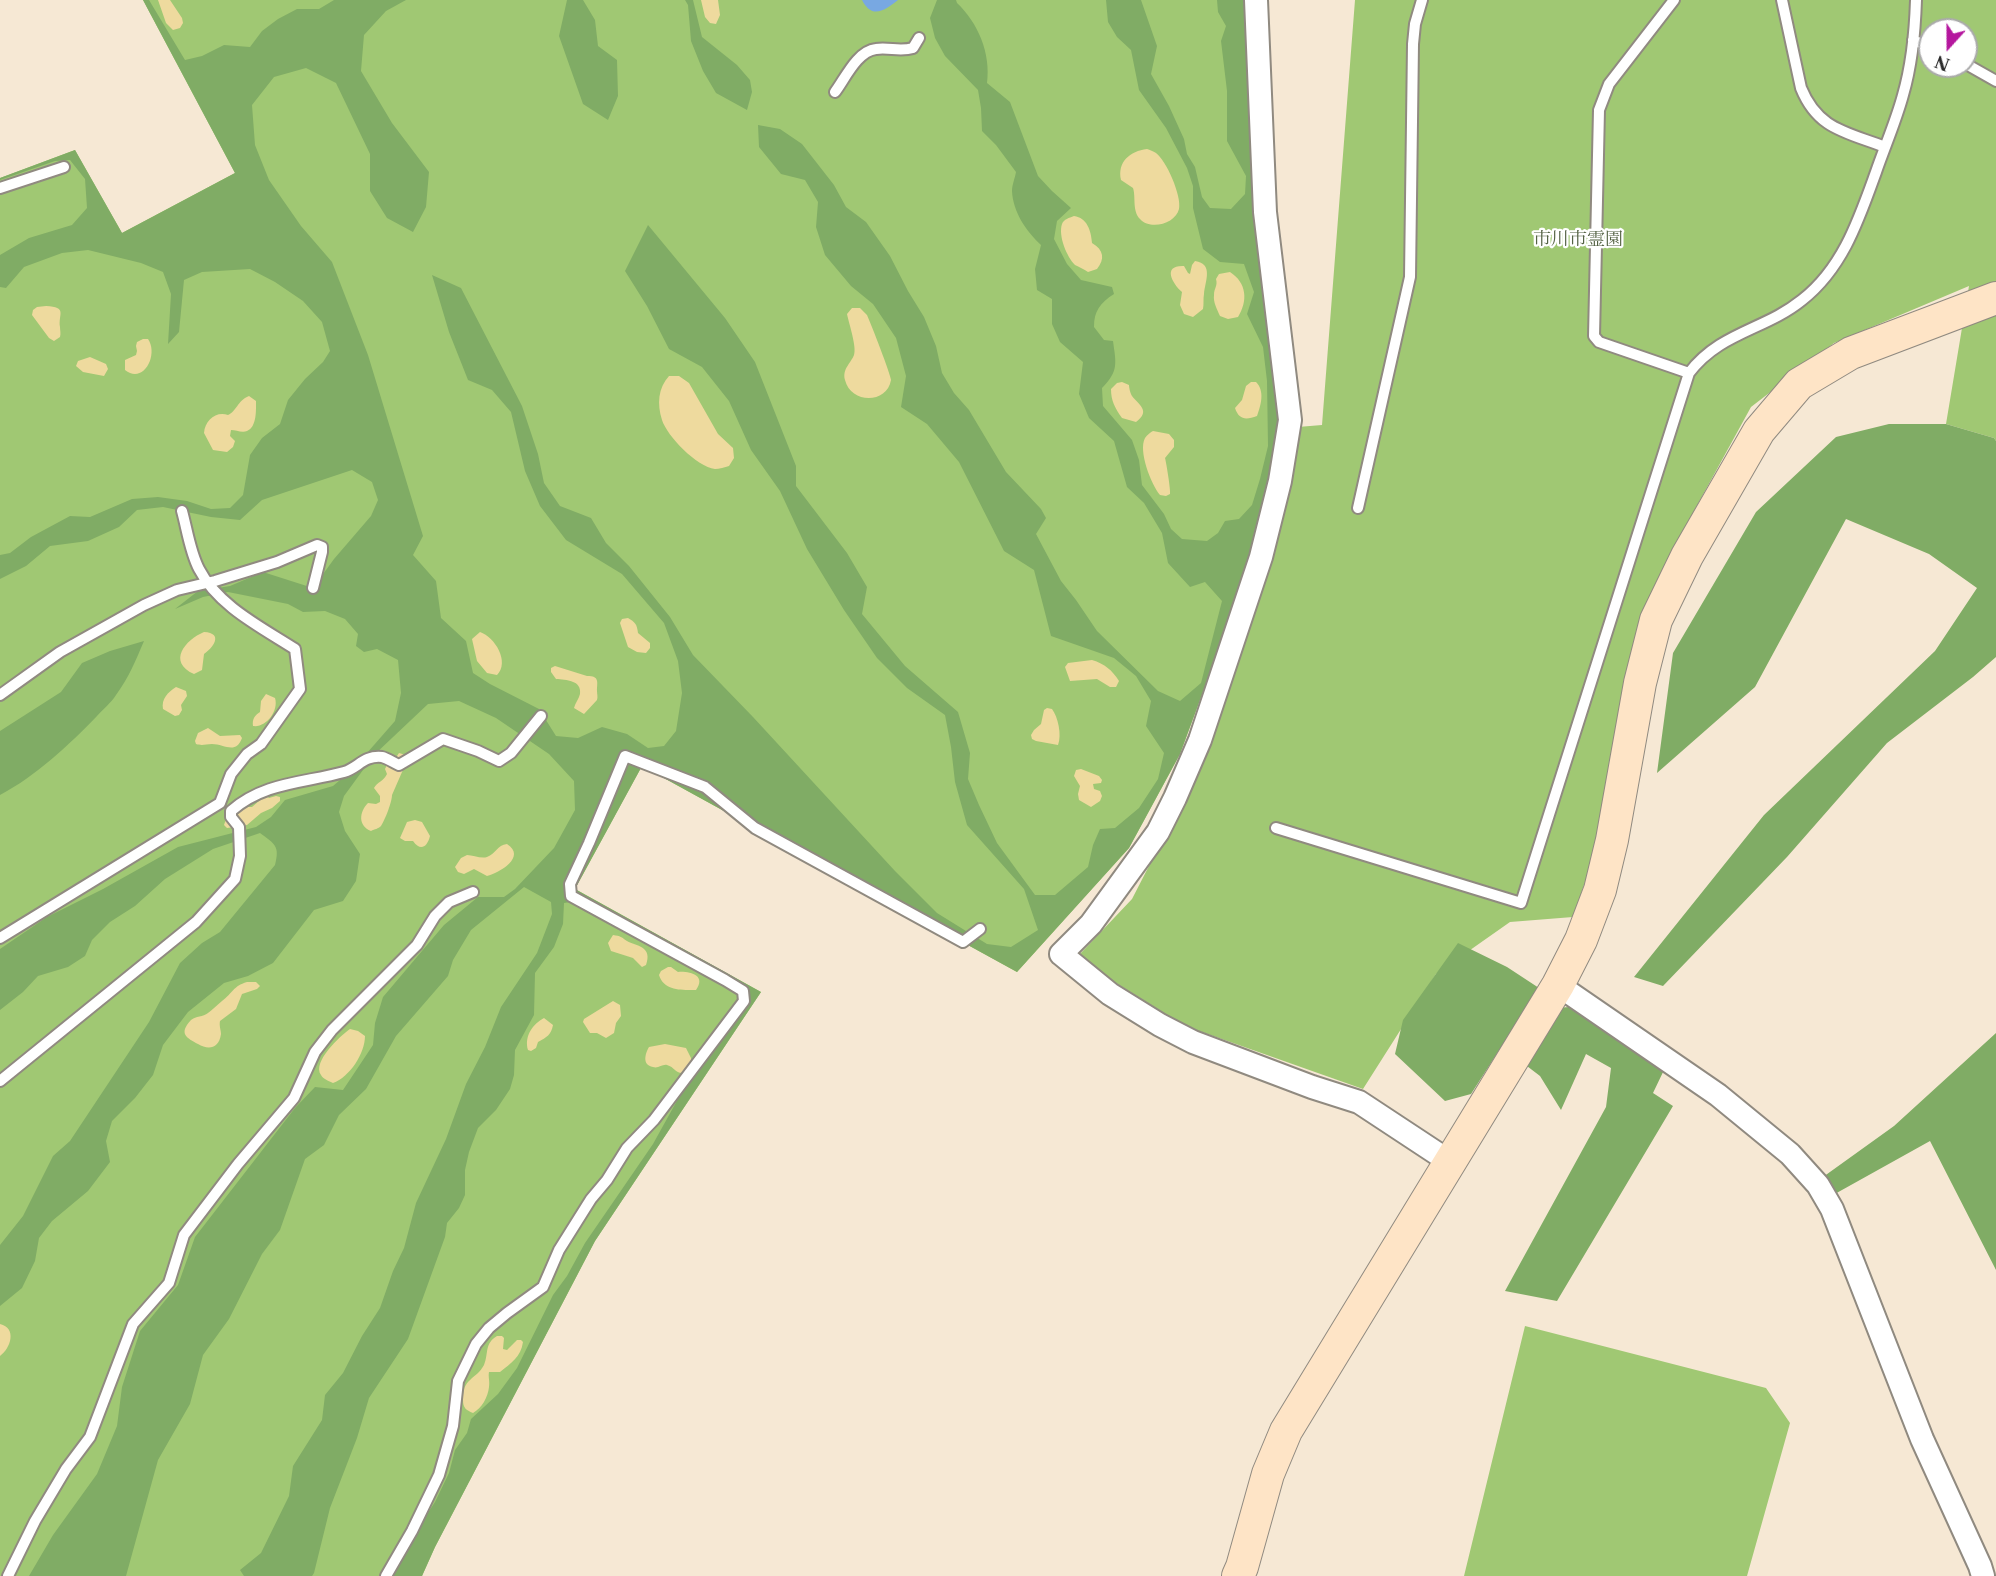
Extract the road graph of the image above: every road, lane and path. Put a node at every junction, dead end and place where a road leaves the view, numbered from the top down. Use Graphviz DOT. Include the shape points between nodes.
graph roads {
  1 [pos="1256,0"];
  2 [pos="1422,0"];
  3 [pos="1674,0"];
  4 [pos="1782,0"];
  5 [pos="1916,0"];
  6 [pos="919,38"];
  7 [pos="1913,40"];
  8 [pos="1918,42"];
  9 [pos="1978,71"];
  10 [pos="1996,81"];
  11 [pos="835,92"];
  12 [pos="1885,147"];
  13 [pos="64,167"];
  14 [pos="0,188"];
  15 [pos="1996,298"];
  16 [pos="1689,372"];
  17 [pos="1358,508"];
  18 [pos="182,511"];
  19 [pos="207,582"];
  20 [pos="313,588"];
  21 [pos="0,695"];
  22 [pos="542,716"];
  23 [pos="1276,828"];
  24 [pos="472,891"];
  25 [pos="980,929"];
  26 [pos="0,938"];
  27 [pos="1558,986"];
  28 [pos="0,1081"];
  29 [pos="1450,1162"];
  30 [pos="8,1576"];
  31 [pos="386,1576"];
  32 [pos="1238,1576"];
  33 [pos="1983,1576"];
  1 -- 29 [label="street" via="1265,212 1290,420 1280,481 1261,557 1200,740 1175,798 1158,832 1098,915 1061,954 1110,994 1160,1025 1193,1042 1359,1102"];
  2 -- 17 [label="lane" via="1413,44 1410,277"];
  3 -- 16 [label="lane" via="1609,84 1599,110 1594,336 1599,342"];
  4 -- 12 [label="lane" via="1806,102 1823,122"];
  5 -- 7 [label="lane"];
  6 -- 11 [label="lane" via="914,48 874,49 864,54"];
  7 -- 8 [label="lane"];
  7 -- 12 [label="lane" via="1903,95"];
  9 -- 10 [label="lane"];
  12 -- 16 [label="lane" via="1849,240 1820,286 1773,318 1710,350"];
  13 -- 14 [label="lane"];
  15 -- 27 [label="street" via="1851,353 1799,384 1760,431 1687,555 1656,620 1600,890"];
  16 -- 23 [label="lane" via="1521,903"];
  18 -- 19 [label="lane" via="198,568"];
  19 -- 20 [label="lane" via="277,562 317,545 322,552"];
  19 -- 21 [label="lane" via="144,604 60,652"];
  19 -- 26 [label="lane" via="241,614 295,649 300,689 261,744 231,774 220,803"];
  22 -- 28 [label="lane" via="511,753 499,761 443,739 399,765 382,757 364,760 346,772 292,782 242,801 231,811 239,827 240,856 235,879 196,922"];
  24 -- 30 [label="lane" via="449,902 417,945 332,1030 315,1052 294,1098 184,1235 169,1283 133,1324 90,1437 35,1521"];
  25 -- 31 [label="lane" via="963,942 755,828 705,787 625,756 570,884 571,896 725,980 743,991 744,1001 591,1199 559,1250 543,1287 507,1313 476,1344 458,1381 453,1426 439,1475"];
  27 -- 29 [label="street"];
  27 -- 33 [label="street" via="1718,1095 1790,1154 1818,1185 1832,1209 1922,1440"];
  29 -- 32 [label="street" via="1286,1431 1268,1474"];
}
